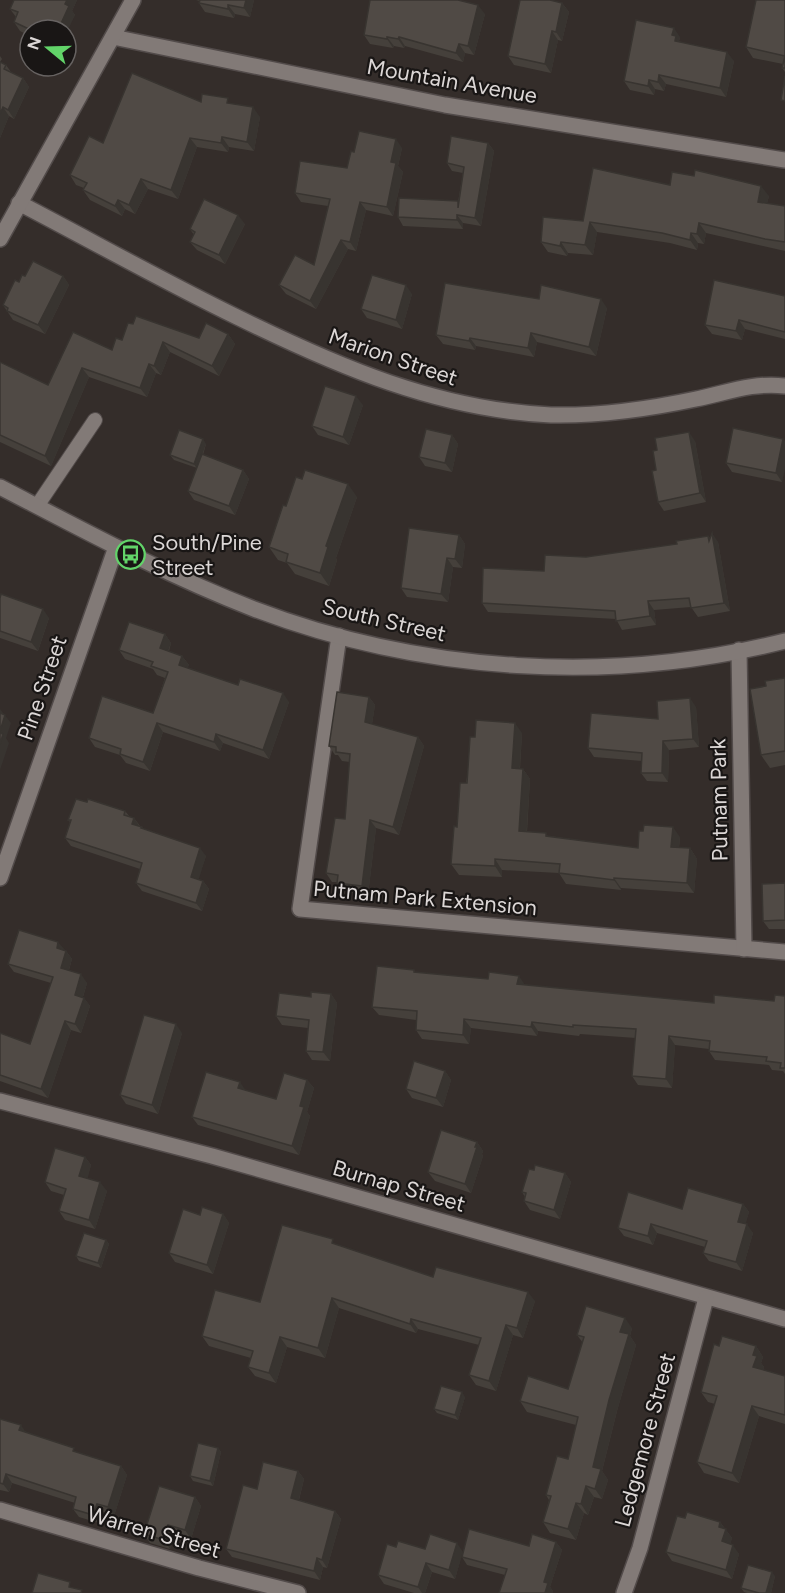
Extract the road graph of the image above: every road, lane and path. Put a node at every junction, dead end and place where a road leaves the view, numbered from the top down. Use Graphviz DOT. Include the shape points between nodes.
graph roads {
  1 [pos="133,0"];
  2 [pos="113,38"];
  3 [pos="785,160"];
  4 [pos="19,203"];
  5 [pos="0,239"];
  6 [pos="785,386"];
  7 [pos="95,420"];
  8 [pos="0,487"];
  9 [pos="37,506"];
  10 [pos="116,547"];
  11 [pos="339,636"];
  12 [pos="785,641"];
  13 [pos="739,650"];
  14 [pos="0,878"];
  15 [pos="744,950"];
  16 [pos="785,952"];
  17 [pos="0,1101"];
  18 [pos="706,1298"];
  19 [pos="785,1319"];
  20 [pos="0,1510"];
  21 [pos="298,1593"];
  22 [pos="624,1593"];
  1 -- 2 [label="street"];
  2 -- 3 [label="street, Mountain Avenue" via="445,105"];
  2 -- 4 [label="street"];
  4 -- 5 [label="street"];
  4 -- 6 [label="street, Marion Street" via="299,348 392,385 459,404 562,415 635,410 736,388"];
  7 -- 9 [label="lane"];
  8 -- 9 [label="street, South Street"];
  9 -- 10 [label="street, South Street"];
  10 -- 11 [label="street, South Street" via="255,609"];
  10 -- 14 [label="street, Pine Street"];
  11 -- 13 [label="street, South Street" via="422,655 563,667 661,664"];
  11 -- 15 [label="street, Putnam Park Extension" via="300,909"];
  12 -- 13 [label="street, South Street"];
  13 -- 15 [label="street, Putnam Park"];
  15 -- 16 [label="street, Putnam Park Extension"];
  17 -- 18 [label="street, Burnap Street" via="212,1156"];
  18 -- 19 [label="street, Burnap Street"];
  18 -- 22 [label="street, Ledgemore Street" via="640,1548"];
  20 -- 21 [label="street, Warren Street"];
}
